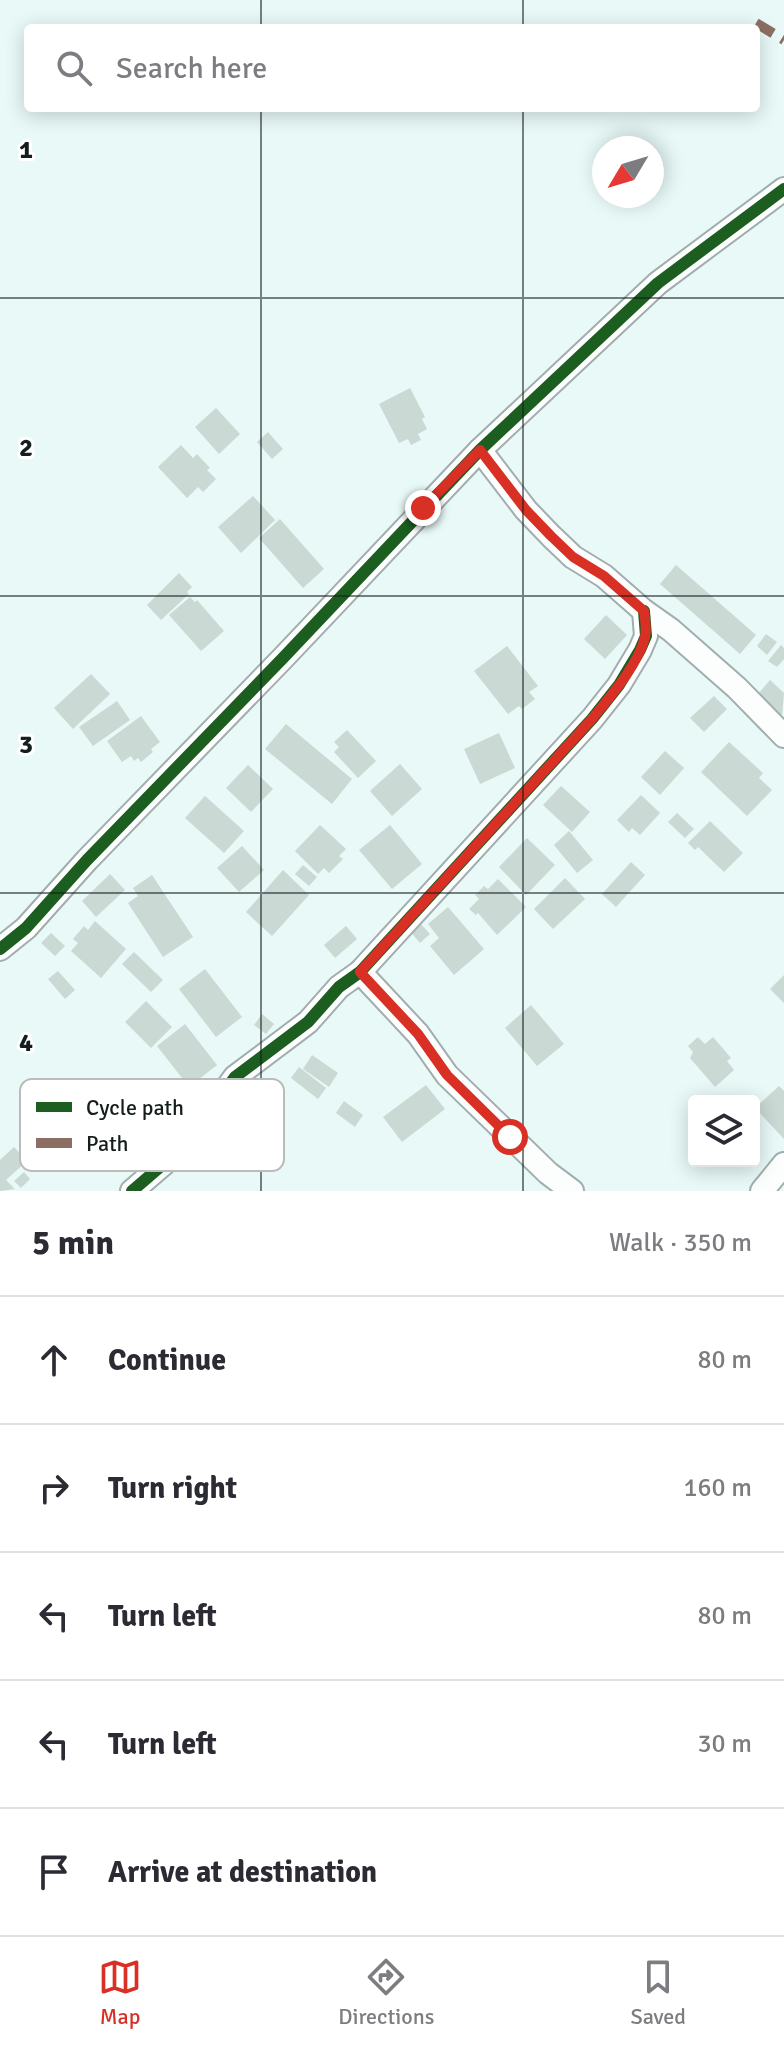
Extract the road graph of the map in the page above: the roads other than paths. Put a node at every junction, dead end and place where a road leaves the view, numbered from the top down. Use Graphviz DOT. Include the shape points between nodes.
graph roads {
  1 [pos="784,189"];
  2 [pos="480,450"];
  3 [pos="644,611"];
  4 [pos="784,736"];
  5 [pos="0,949"];
  6 [pos="360,972"];
  7 [pos="234,1079"];
  8 [pos="784,1164"];
  9 [pos="155,1171"];
  10 [pos="132,1191"];
  11 [pos="572,1191"];
  12 [pos="762,1191"];
  1 -- 2 [label="street" via="658,283"];
  2 -- 3 [label="street" via="551,536"];
  2 -- 5 [label="street" via="26,928"];
  3 -- 4 [label="street" via="737,688"];
  3 -- 6 [label="street" via="646,636 619,685"];
  6 -- 7 [label="street" via="308,1022"];
  6 -- 11 [label="street" via="418,1034 447,1075"];
  8 -- 12 [label="street"];
  9 -- 10 [label="street"];
}
